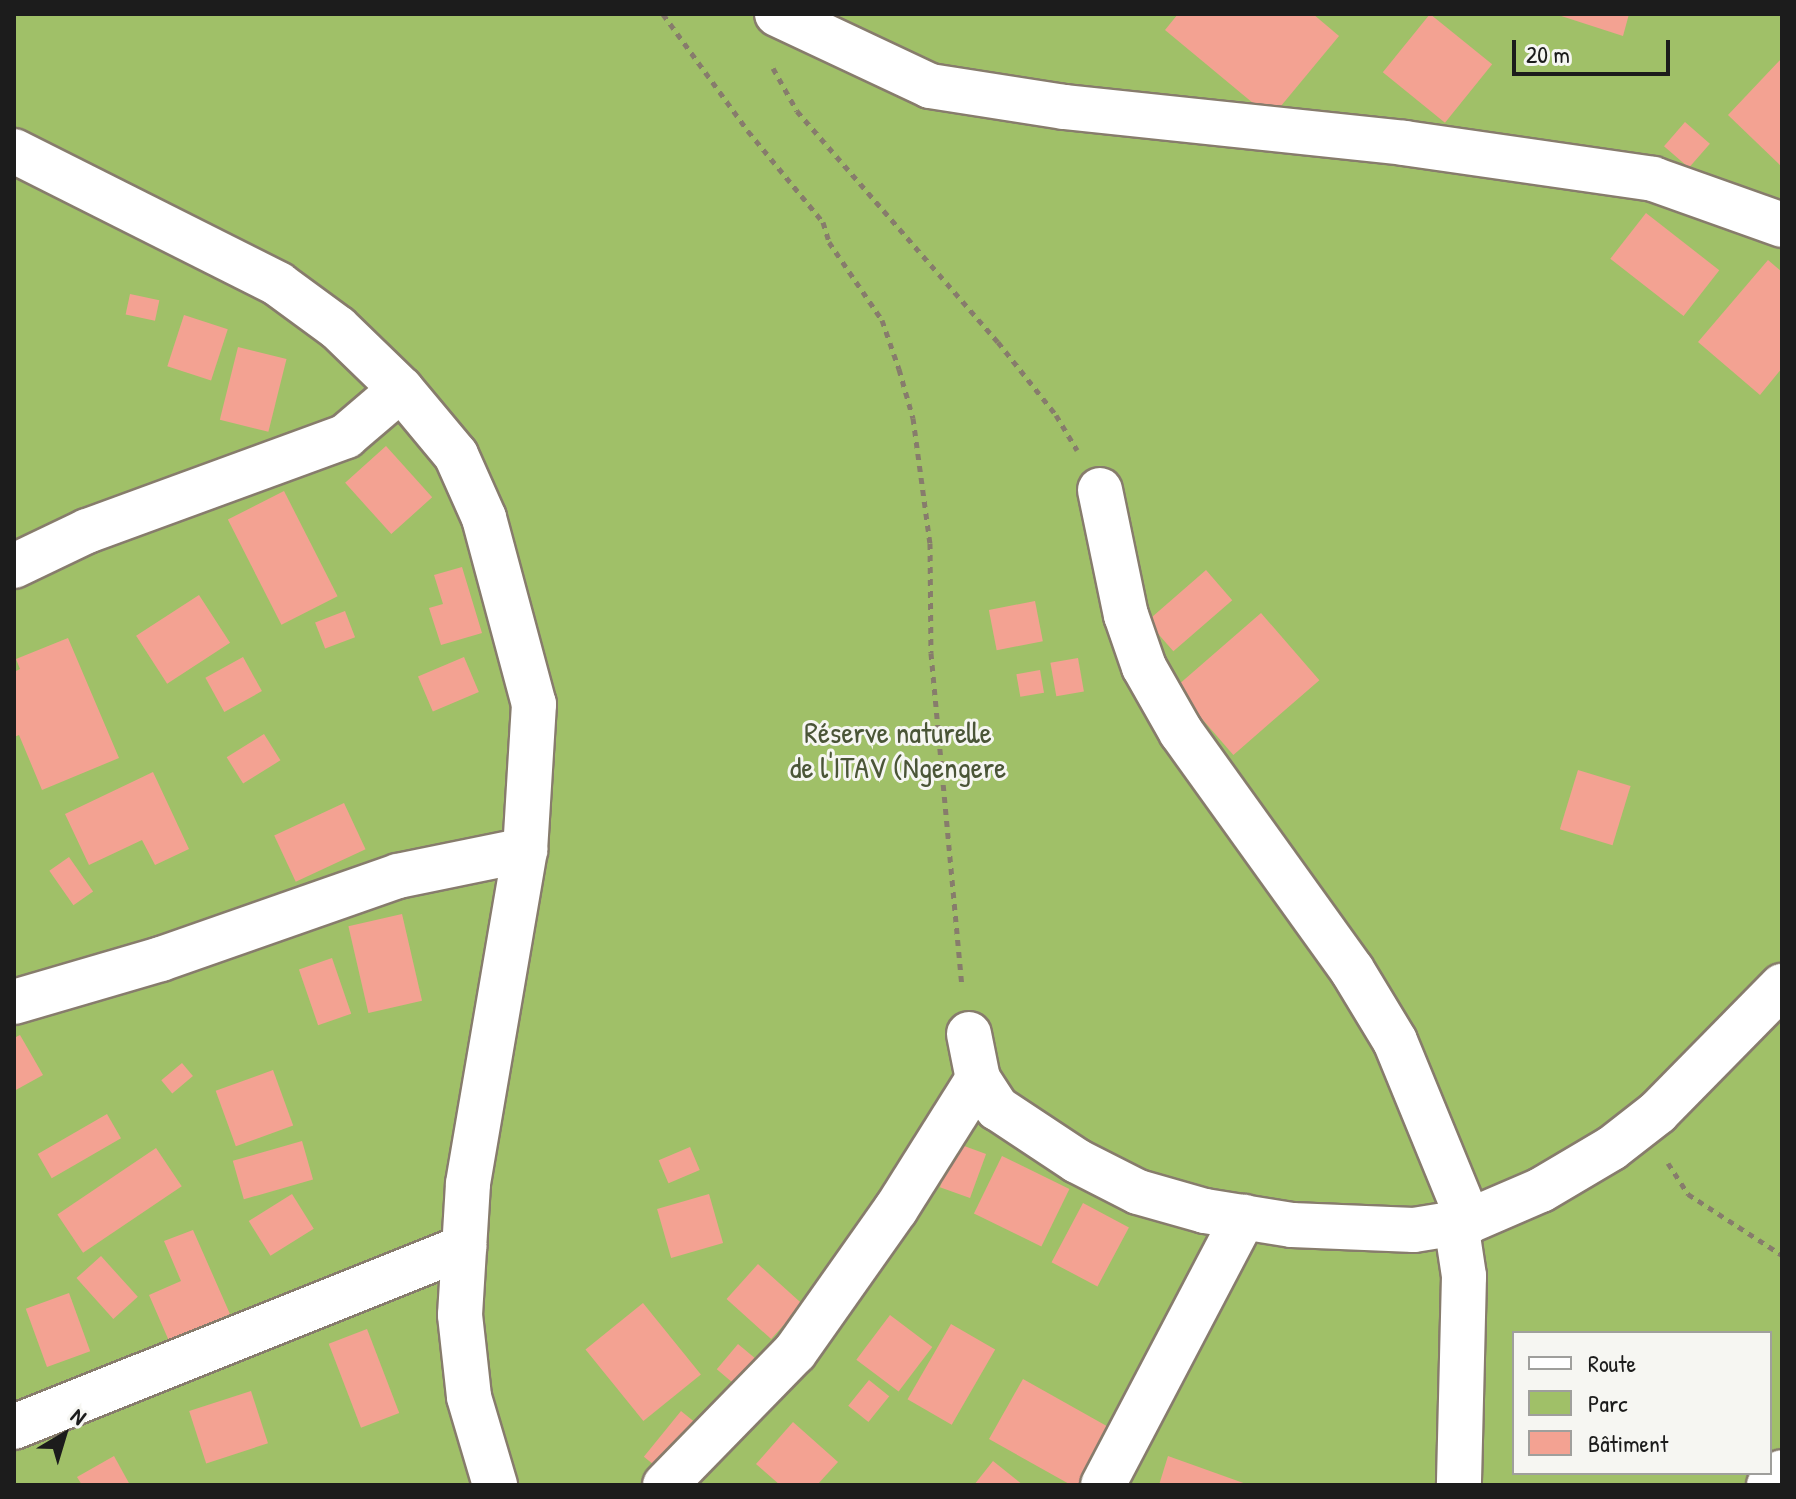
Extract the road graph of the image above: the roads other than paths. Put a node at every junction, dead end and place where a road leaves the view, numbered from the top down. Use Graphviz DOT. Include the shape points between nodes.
graph roads {
  1 [pos="777,14"];
  2 [pos="14,151"];
  3 [pos="1782,225"];
  4 [pos="401,389"];
  5 [pos="1100,490"];
  6 [pos="14,566"];
  7 [pos="525,850"];
  8 [pos="1782,986"];
  9 [pos="14,1002"];
  10 [pos="969,1034"];
  11 [pos="978,1079"];
  12 [pos="1244,1217"];
  13 [pos="1463,1222"];
  14 [pos="464,1247"];
  15 [pos="14,1427"];
  16 [pos="1782,1472"];
  17 [pos="495,1485"];
  18 [pos="665,1485"];
  19 [pos="1103,1485"];
  20 [pos="1459,1485"];
  21 [pos="1769,1485"];
  1 -- 3 [label="street" via="930,86 1653,179"];
  2 -- 4 [label="street" via="278,284 338,328"];
  4 -- 6 [label="street" via="346,436 87,531"];
  4 -- 7 [label="street" via="456,455 484,518 513,611 534,704"];
  5 -- 13 [label="street" via="1126,615 1144,667 1181,732 1352,970 1395,1041"];
  7 -- 9 [label="street" via="398,876 161,959"];
  7 -- 14 [label="street" via="468,1184"];
  8 -- 13 [label="street" via="1658,1112 1612,1148 1541,1190"];
  10 -- 11 [label="street"];
  11 -- 12 [label="street" via="997,1108 1077,1161 1138,1192"];
  11 -- 18 [label="street" via="896,1209 795,1352"];
  12 -- 13 [label="street" via="1414,1230"];
  12 -- 19 [label="street"];
  13 -- 20 [label="street"];
  14 -- 15 [label="street"];
  14 -- 17 [label="street" via="460,1315 469,1397"];
  16 -- 21 [label="street"];
}
